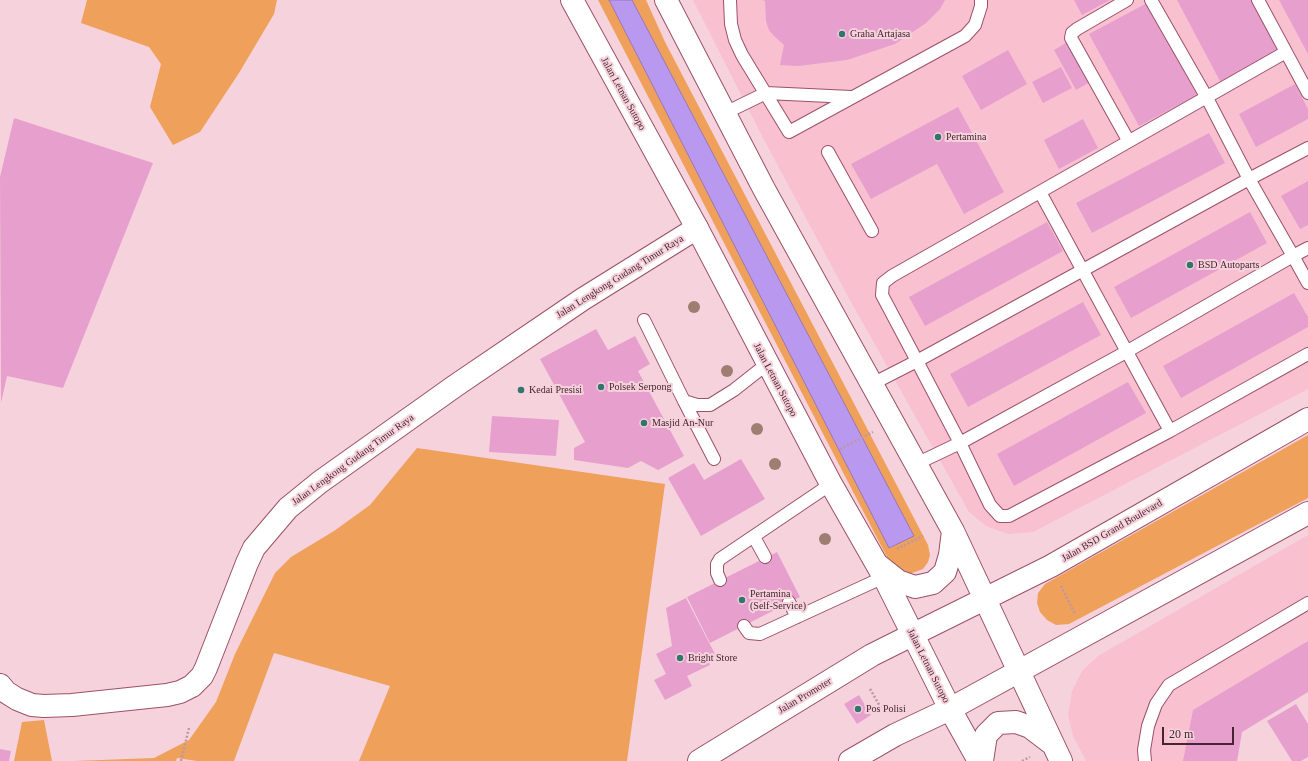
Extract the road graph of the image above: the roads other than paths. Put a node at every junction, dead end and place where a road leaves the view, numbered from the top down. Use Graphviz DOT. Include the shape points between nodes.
graph roads {
  1 [pos="572,0"];
  2 [pos="666,0"];
  3 [pos="730,0"];
  4 [pos="981,0"];
  5 [pos="1127,0"];
  6 [pos="1151,0"];
  7 [pos="1258,0"];
  8 [pos="1286,52"];
  9 [pos="766,93"];
  10 [pos="1308,93"];
  11 [pos="852,97"];
  12 [pos="1207,98"];
  13 [pos="725,113"];
  14 [pos="1128,140"];
  15 [pos="1308,148"];
  16 [pos="828,152"];
  17 [pos="1248,179"];
  18 [pos="1040,192"];
  19 [pos="697,228"];
  20 [pos="872,231"];
  21 [pos="1308,248"];
  22 [pos="1293,256"];
  23 [pos="1083,270"];
  24 [pos="1308,283"];
  25 [pos="644,320"];
  26 [pos="1126,352"];
  27 [pos="1308,354"];
  28 [pos="917,361"];
  29 [pos="767,364"];
  30 [pos="872,384"];
  31 [pos="684,401"];
  32 [pos="1308,419"];
  33 [pos="1170,431"];
  34 [pos="960,443"];
  35 [pos="714,459"];
  36 [pos="916,464"];
  37 [pos="831,484"];
  38 [pos="1308,513"];
  39 [pos="953,531"];
  40 [pos="754,537"];
  41 [pos="765,557"];
  42 [pos="883,563"];
  43 [pos="720,580"];
  44 [pos="985,599"];
  45 [pos="789,602"];
  46 [pos="1308,603"];
  47 [pos="798,617"];
  48 [pos="744,626"];
  49 [pos="912,635"];
  50 [pos="1020,671"];
  51 [pos="0,685"];
  52 [pos="950,709"];
  53 [pos="1057,753"];
  54 [pos="699,761"];
  55 [pos="850,761"];
  56 [pos="980,761"];
  57 [pos="1145,761"];
  1 -- 19 [label="main road, Jalan Letnan Sutopo"];
  2 -- 13 [label="main road"];
  3 -- 9 [label="lane" via="735,40"];
  4 -- 11 [label="lane" via="975,25 965,36"];
  5 -- 14 [label="lane" via="1077,29 1071,38"];
  6 -- 12 [label="lane"];
  7 -- 8 [label="lane"];
  8 -- 10 [label="lane"];
  8 -- 12 [label="lane"];
  9 -- 11 [label="lane"];
  9 -- 11 [label="lane" via="789,132"];
  9 -- 13 [label="lane"];
  12 -- 14 [label="lane"];
  12 -- 17 [label="lane"];
  13 -- 30 [label="main road"];
  14 -- 18 [label="lane"];
  15 -- 17 [label="lane"];
  16 -- 20 [label="lane"];
  17 -- 22 [label="lane"];
  17 -- 23 [label="lane"];
  18 -- 23 [label="lane"];
  18 -- 28 [label="lane" via="883,283 882,295"];
  19 -- 29 [label="main road, Jalan Letnan Sutopo"];
  19 -- 51 [label="main road, Jalan Lengkong Gudang Timur Raya" via="582,299 455,386 320,482 288,508 254,548 206,668 192,686 168,695 44,706 32,705 17,699"];
  21 -- 22 [label="lane"];
  22 -- 24 [label="lane"];
  22 -- 26 [label="lane"];
  23 -- 26 [label="lane"];
  23 -- 28 [label="lane"];
  25 -- 31 [label="lane"];
  26 -- 33 [label="lane"];
  26 -- 34 [label="lane"];
  27 -- 33 [label="lane"];
  28 -- 30 [label="lane"];
  28 -- 34 [label="lane"];
  29 -- 31 [label="lane" via="710,405"];
  29 -- 37 [label="main road, Jalan Letnan Sutopo"];
  30 -- 36 [label="main road"];
  31 -- 35 [label="lane"];
  32 -- 44 [label="main road, Jalan BSD Grand Boulevard" via="1050,566"];
  33 -- 34 [label="lane" via="1009,516 1000,516 990,505"];
  34 -- 36 [label="lane"];
  36 -- 39 [label="main road"];
  37 -- 40 [label="lane"];
  37 -- 42 [label="main road, Jalan Letnan Sutopo"];
  38 -- 50 [label="main road"];
  39 -- 42 [label="main road" via="945,572 933,583 915,587 898,581"];
  39 -- 44 [label="main road"];
  40 -- 41 [label="lane"];
  40 -- 43 [label="lane" via="720,559 717,573"];
  42 -- 47 [label="lane"];
  42 -- 49 [label="main road, Jalan Letnan Sutopo"];
  44 -- 49 [label="main road, Jalan BSD Grand Boulevard"];
  44 -- 50 [label="main road"];
  45 -- 47 [label="lane"];
  46 -- 57 [label="lane" via="1169,686 1156,704 1148,726"];
  47 -- 48 [label="lane" via="760,634 750,633"];
  49 -- 52 [label="main road, Jalan Letnan Sutopo"];
  49 -- 54 [label="main road, Jalan Promoter" via="872,655"];
  50 -- 52 [label="main road"];
  50 -- 53 [label="main road"];
  52 -- 55 [label="main road" via="895,735"];
  52 -- 56 [label="main road, Jalan Letnan Sutopo"];
  53 -- 56 [label="main road" via="1030,727 1016,722 998,723 986,735"];
}
